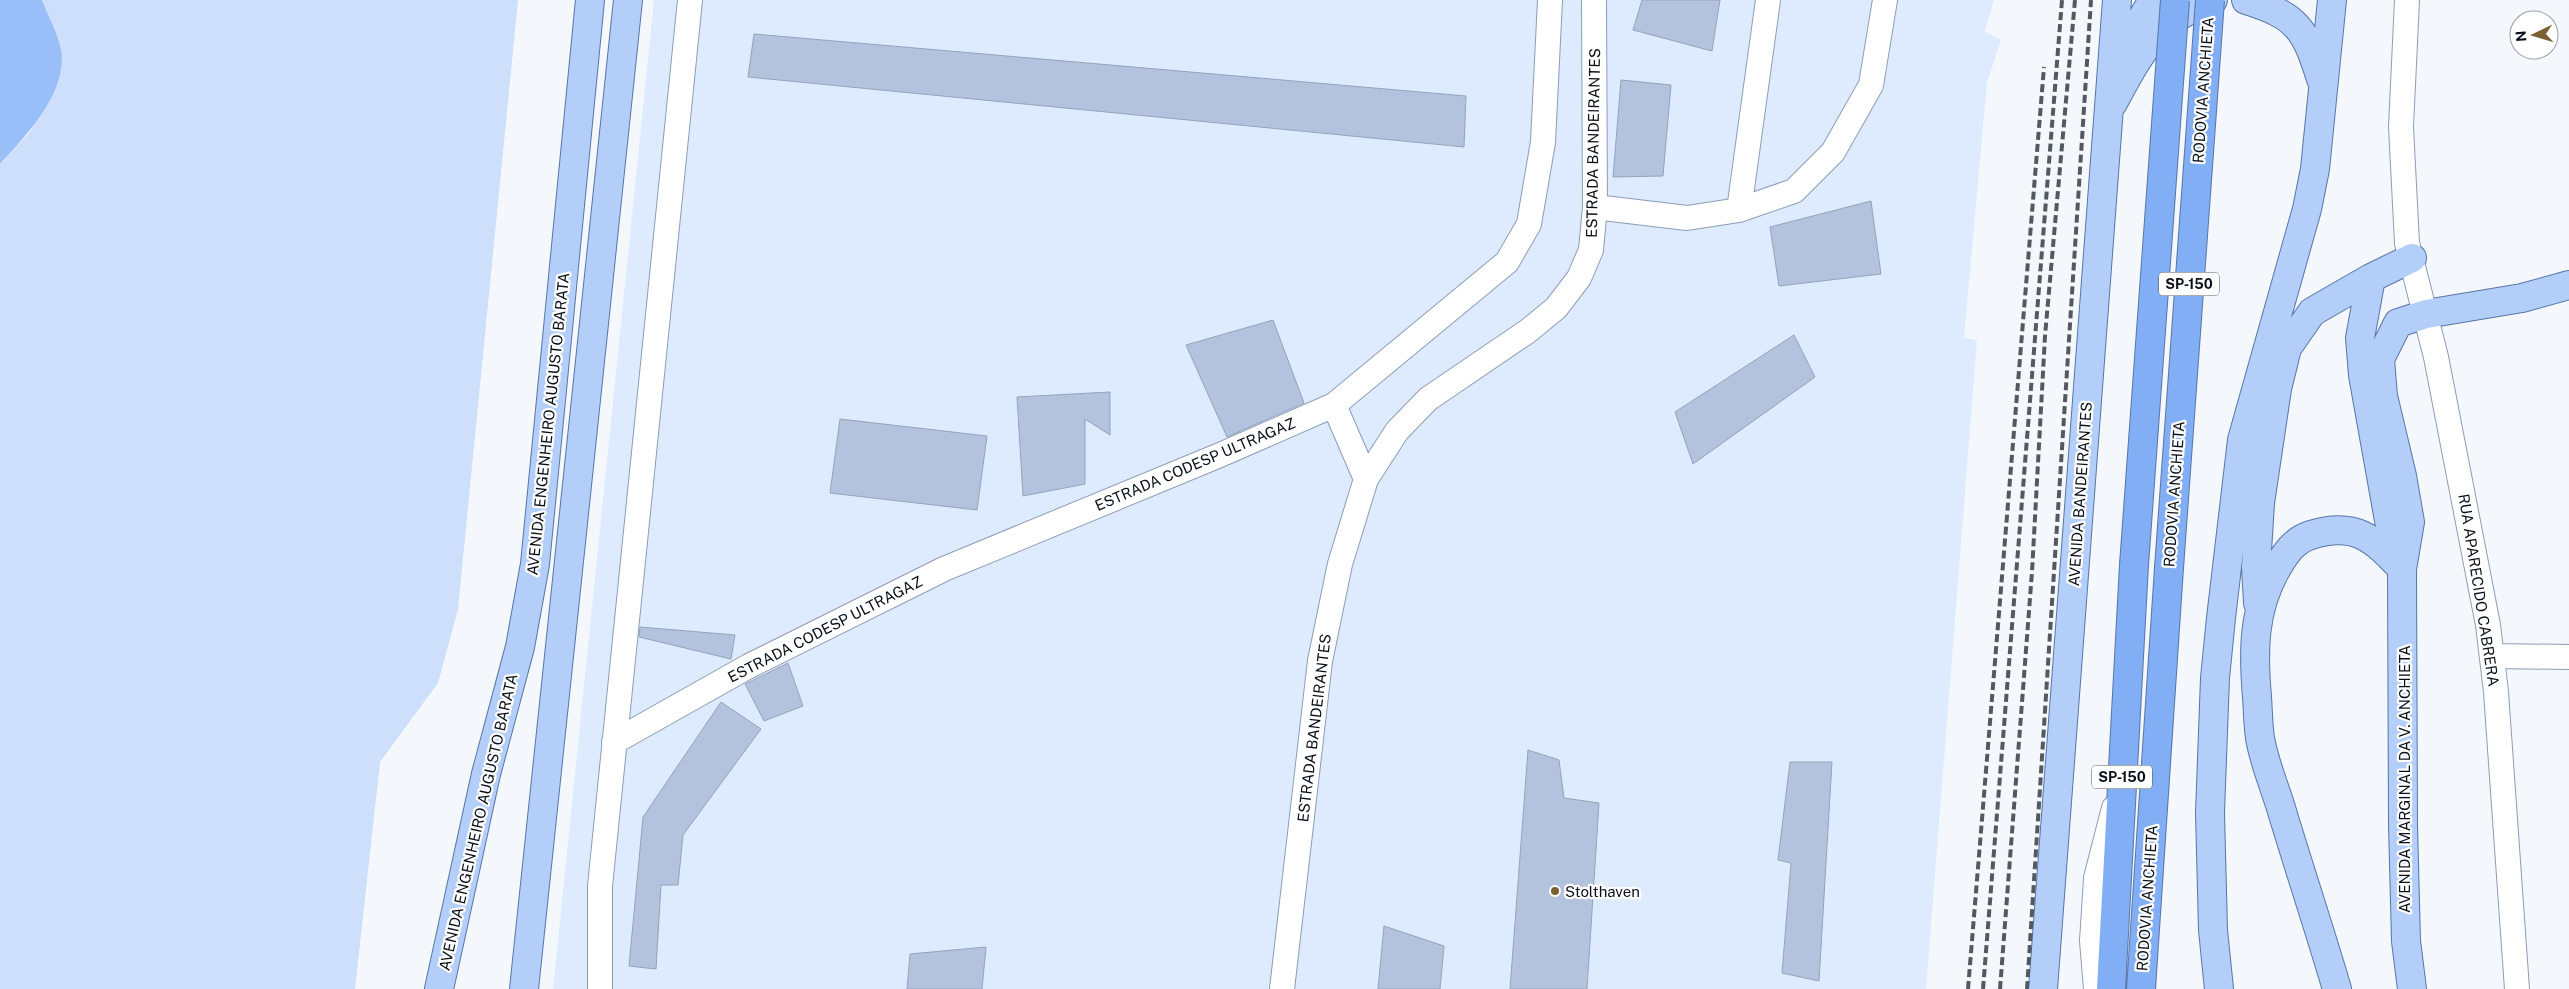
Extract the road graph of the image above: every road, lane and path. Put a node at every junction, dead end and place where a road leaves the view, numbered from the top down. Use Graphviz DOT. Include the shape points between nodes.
graph roads {
  1 [pos="590,0"];
  2 [pos="628,0"];
  3 [pos="690,0"];
  4 [pos="1550,0"];
  5 [pos="1594,0"];
  6 [pos="1768,0"];
  7 [pos="1884,0"];
  8 [pos="2117,0"];
  9 [pos="2153,0"];
  10 [pos="2175,0"];
  11 [pos="2211,0"];
  12 [pos="2246,0"];
  13 [pos="2332,0"];
  14 [pos="2408,0"];
  15 [pos="2323,85"];
  16 [pos="2110,110"];
  17 [pos="1594,207"];
  18 [pos="1739,210"];
  19 [pos="2412,258"];
  20 [pos="2371,278"];
  21 [pos="2569,285"];
  22 [pos="2426,314"];
  23 [pos="1334,405"];
  24 [pos="1366,480"];
  25 [pos="2402,569"];
  26 [pos="2258,612"];
  27 [pos="2492,656"];
  28 [pos="2569,657"];
  29 [pos="614,742"];
  30 [pos="2123,772"];
  31 [pos="439,989"];
  32 [pos="524,989"];
  33 [pos="600,989"];
  34 [pos="1282,989"];
  35 [pos="2043,989"];
  36 [pos="2096,989"];
  37 [pos="2111,989"];
  38 [pos="2141,989"];
  39 [pos="2219,989"];
  40 [pos="2337,989"];
  41 [pos="2412,989"];
  42 [pos="2517,989"];
  1 -- 31 [label="main road, AVENIDA ENGENHEIRO AUGUSTO BARATA" via="536,564 520,647 486,774"];
  2 -- 32 [label="main road"];
  3 -- 29 [label="street"];
  4 -- 23 [label="street, ESTRADA CODESP ULTRAGAZ" via="1543,142 1529,224 1508,262"];
  5 -- 17 [label="street, ESTRADA BANDEIRANTES"];
  6 -- 18 [label="street"];
  7 -- 18 [label="street" via="1871,85 1833,152 1794,191"];
  8 -- 16 [label="main road, AVENIDA BANDEIRANTES"];
  9 -- 16 [label="main road" via="2132,35"];
  10 -- 30 [label="highway, RODOVIA ANCHIETA / SP-150, bridge" via="2134,565"];
  11 -- 16 [label="main road" via="2190,8 2162,28 2143,51"];
  11 -- 38 [label="highway, RODOVIA ANCHIETA / SP-150, bridge"];
  12 -- 15 [label="main road" via="2282,13 2298,27 2311,47"];
  13 -- 15 [label="main road"];
  14 -- 19 [label="street, RUA APARECIDO CABRERA" via="2401,127 2407,243"];
  15 -- 39 [label="main road" via="2315,169 2307,209 2242,440 2221,618 2215,678 2210,813 2213,930"];
  16 -- 35 [label="main road, AVENIDA BANDEIRANTES"];
  17 -- 18 [label="street" via="1687,218"];
  17 -- 24 [label="street, ESTRADA BANDEIRANTES" via="1591,250 1579,278 1556,308 1428,399 1397,431"];
  19 -- 20 [label="main road"];
  19 -- 22 [label="street, RUA APARECIDO CABRERA"];
  20 -- 25 [label="main road, AVENIDA MARGINAL DA V. ANCHIETA" via="2360,338 2362,375 2390,526"];
  20 -- 26 [label="main road" via="2312,312 2287,348 2277,389 2260,503 2256,567"];
  21 -- 22 [label="main road, AVENIDA MARGINAL DA V. ANCHIETA" via="2522,298"];
  22 -- 25 [label="main road, AVENIDA MARGINAL DA V. ANCHIETA" via="2398,323 2380,359 2383,396 2410,522"];
  22 -- 27 [label="street, RUA APARECIDO CABRERA" via="2464,496"];
  23 -- 24 [label="street"];
  23 -- 29 [label="street, ESTRADA CODESP ULTRAGAZ" via="944,569 749,666"];
  24 -- 34 [label="street, ESTRADA BANDEIRANTES" via="1340,564 1320,661"];
  25 -- 26 [label="main road" via="2373,540 2350,530 2331,529 2308,536 2291,546 2269,582"];
  25 -- 41 [label="main road, AVENIDA MARGINAL DA V. ANCHIETA" via="2404,898"];
  26 -- 40 [label="main road" via="2253,654 2260,739"];
  27 -- 28 [label="street"];
  27 -- 42 [label="street, RUA APARECIDO CABRERA"];
  29 -- 33 [label="street" via="600,886"];
  30 -- 36 [label="street" via="2096,878 2092,941"];
  30 -- 37 [label="highway, RODOVIA ANCHIETA / SP-150"];
}
